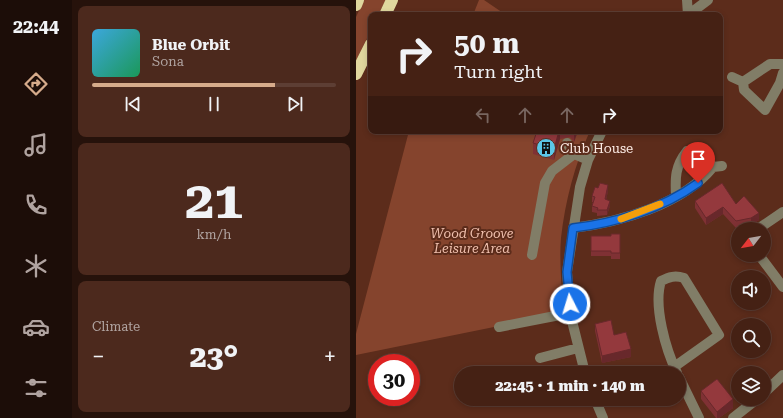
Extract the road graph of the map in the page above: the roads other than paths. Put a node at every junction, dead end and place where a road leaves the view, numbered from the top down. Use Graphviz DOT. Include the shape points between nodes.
graph roads {
  1 [pos="358,0"];
  2 [pos="392,0"];
  3 [pos="687,0"];
  4 [pos="708,0"];
  5 [pos="356,5"];
  6 [pos="386,12"];
  7 [pos="688,12"];
  8 [pos="692,12"];
  9 [pos="368,50"];
  10 [pos="783,64"];
  11 [pos="783,73"];
  12 [pos="356,74"];
  13 [pos="732,77"];
  14 [pos="743,82"];
  15 [pos="601,134"];
  16 [pos="567,143"];
  17 [pos="574,154"];
  18 [pos="588,160"];
  19 [pos="676,196"];
  20 [pos="783,212"];
  21 [pos="768,222"];
  22 [pos="573,228"];
  23 [pos="532,255"];
  24 [pos="764,262"];
  25 [pos="783,270"];
  26 [pos="779,283"];
  27 [pos="570,313"];
  28 [pos="499,328"];
  29 [pos="578,348"];
  30 [pos="540,358"];
  31 [pos="583,366"];
  32 [pos="676,370"];
  33 [pos="783,375"];
  34 [pos="771,386"];
  35 [pos="686,391"];
  36 [pos="598,406"];
  37 [pos="748,406"];
  38 [pos="603,418"];
  39 [pos="699,418"];
  40 [pos="733,418"];
  1 -- 5 [label="highway"];
  2 -- 6 [label="highway"];
  3 -- 7 [label="street"];
  4 -- 8 [label="street"];
  9 -- 12 [label="highway"];
  10 -- 14 [label="street" via="770,64"];
  11 -- 14 [label="street" via="777,90 765,110 744,90"];
  13 -- 14 [label="street"];
  15 -- 18 [label="street"];
  16 -- 17 [label="street"];
  17 -- 18 [label="street"];
  17 -- 23 [label="street" via="552,171 545,183"];
  18 -- 22 [label="street"];
  19 -- 19 [label="street" via="698,183 717,166 685,147 675,174"];
  19 -- 22 [label="street" via="634,215 601,225"];
  20 -- 21 [label="street"];
  22 -- 27 [label="street" via="567,272"];
  24 -- 26 [label="street"];
  25 -- 26 [label="street"];
  27 -- 28 [label="street"];
  27 -- 29 [label="street"];
  29 -- 30 [label="street"];
  29 -- 31 [label="street"];
  32 -- 32 [label="street" via="659,308 661,281 676,276 684,278 719,335"];
  33 -- 34 [label="street"];
  35 -- 39 [label="street"];
  36 -- 38 [label="street"];
  37 -- 40 [label="street"];
}
